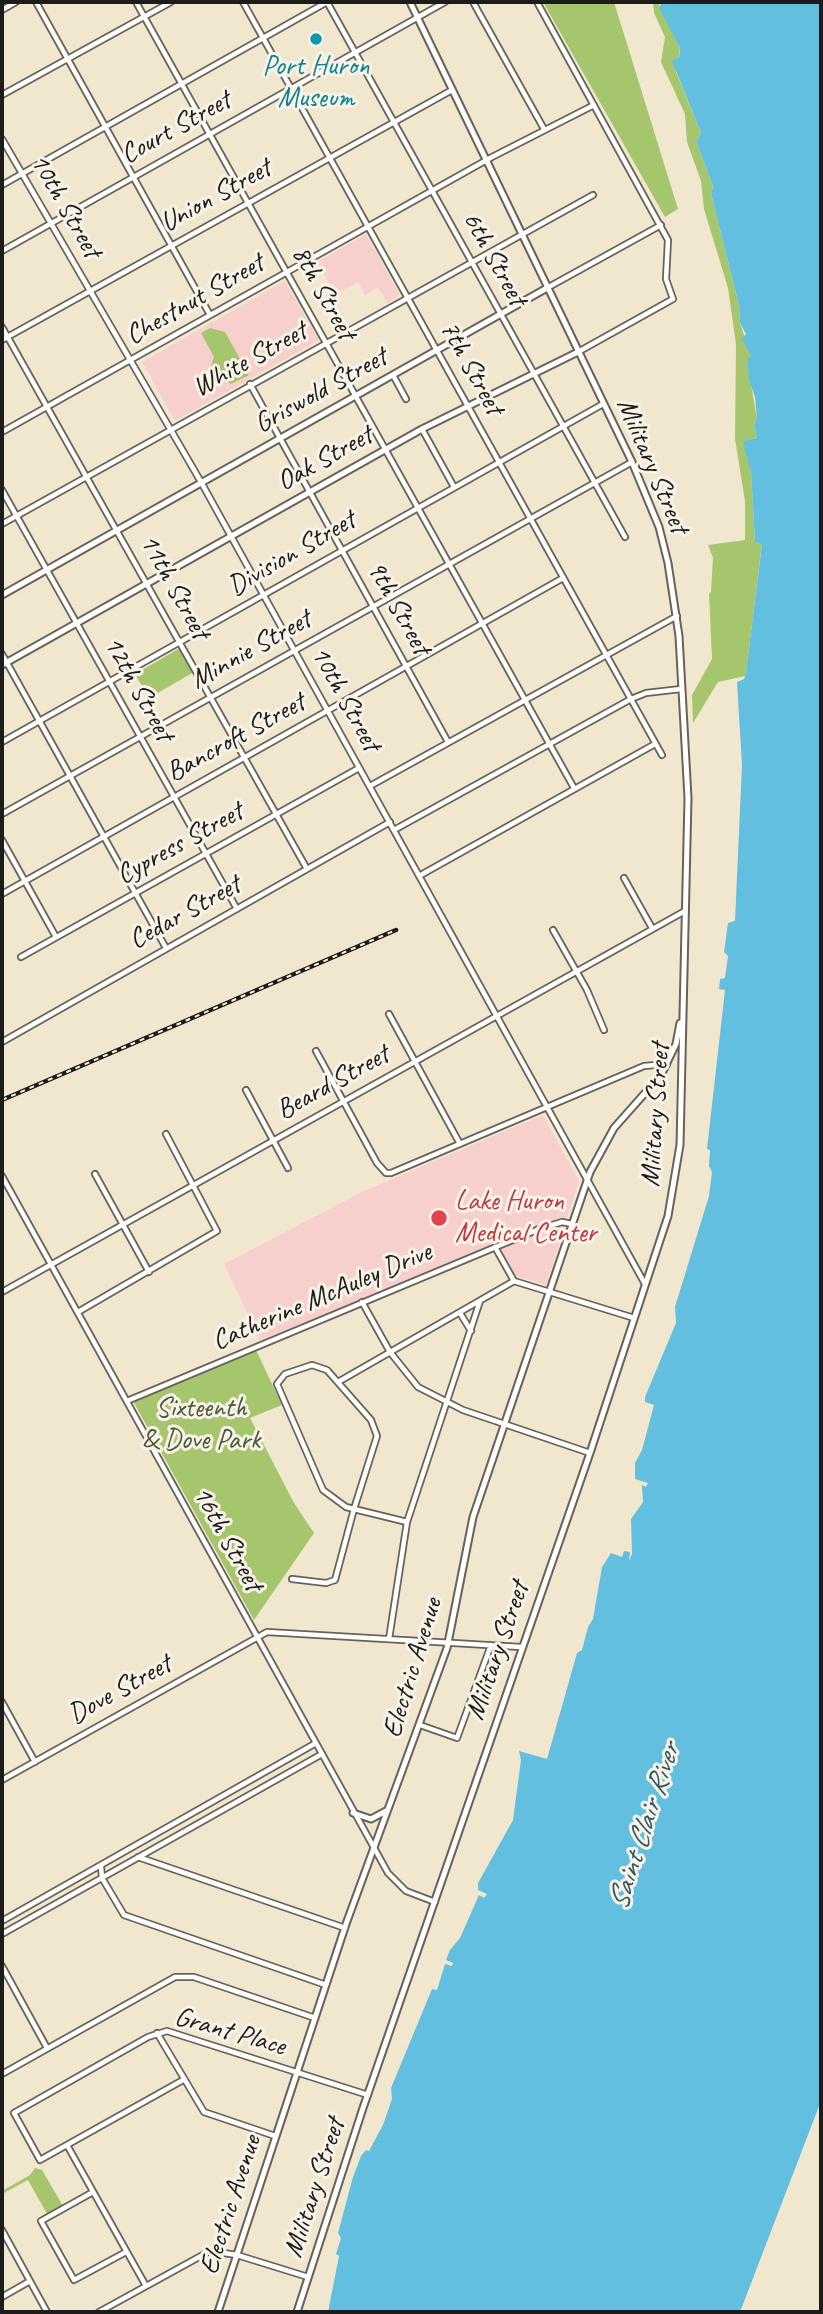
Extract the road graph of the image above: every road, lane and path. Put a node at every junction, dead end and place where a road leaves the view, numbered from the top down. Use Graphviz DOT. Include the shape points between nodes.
graph roads {
  1 [pos="16,2"];
  2 [pos="36,2"];
  3 [pos="136,2"];
  4 [pos="171,2"];
  5 [pos="243,2"];
  6 [pos="327,2"];
  7 [pos="410,2"];
  8 [pos="445,2"];
  9 [pos="473,2"];
  10 [pos="537,2"];
  11 [pos="2,10"];
  12 [pos="144,16"];
  13 [pos="418,19"];
  14 [pos="263,38"];
  15 [pos="355,52"];
  16 [pos="68,59"];
  17 [pos="182,84"];
  18 [pos="291,88"];
  19 [pos="452,90"];
  20 [pos="2,95"];
  21 [pos="594,105"];
  22 [pos="393,121"];
  23 [pos="105,126"];
  24 [pos="544,129"];
  25 [pos="210,134"];
  26 [pos="2,139"];
  27 [pos="329,157"];
  28 [pos="485,161"];
  29 [pos="21,173"];
  30 [pos="133,177"];
  31 [pos="2,185"];
  32 [pos="432,191"];
  33 [pos="593,195"];
  34 [pos="248,202"];
  35 [pos="50,223"];
  36 [pos="661,225"];
  37 [pos="368,226"];
  38 [pos="520,233"];
  39 [pos="172,244"];
  40 [pos="2,251"];
  41 [pos="471,260"];
  42 [pos="287,272"];
  43 [pos="547,289"];
  44 [pos="89,291"];
  45 [pos="406,296"];
  46 [pos="501,314"];
  47 [pos="210,315"];
  48 [pos="2,327"];
  49 [pos="5,339"];
  50 [pos="326,341"];
  51 [pos="437,350"];
  52 [pos="578,352"];
  53 [pos="130,361"];
  54 [pos="534,373"];
  55 [pos="393,375"];
  56 [pos="250,384"];
  57 [pos="356,395"];
  58 [pos="406,399"];
  59 [pos="603,404"];
  60 [pos="467,406"];
  61 [pos="48,407"];
  62 [pos="563,426"];
  63 [pos="422,429"];
  64 [pos="170,430"];
  65 [pos="2,432"];
  66 [pos="280,438"];
  67 [pos="386,449"];
  68 [pos="499,462"];
  69 [pos="632,462"];
  70 [pos="87,476"];
  71 [pos="201,482"];
  72 [pos="594,482"];
  73 [pos="454,487"];
  74 [pos="2,490"];
  75 [pos="309,492"];
  76 [pos="418,507"];
  77 [pos="16,516"];
  78 [pos="530,518"];
  79 [pos="2,524"];
  80 [pos="118,530"];
  81 [pos="231,536"];
  82 [pos="625,537"];
  83 [pos="341,550"];
  84 [pos="449,563"];
  85 [pos="48,569"];
  86 [pos="564,578"];
  87 [pos="148,583"];
  88 [pos="2,595"];
  89 [pos="263,595"];
  90 [pos="373,606"];
  91 [pos="677,616"];
  92 [pos="78,622"];
  93 [pos="482,623"];
  94 [pos="181,641"];
  95 [pos="293,650"];
  96 [pos="2,654"];
  97 [pos="606,654"];
  98 [pos="4,664"];
  99 [pos="407,666"];
  100 [pos="110,681"];
  101 [pos="681,689"];
  102 [pos="211,697"];
  103 [pos="525,699"];
  104 [pos="631,699"];
  105 [pos="327,711"];
  106 [pos="39,721"];
  107 [pos="141,736"];
  108 [pos="2,742"];
  109 [pos="448,742"];
  110 [pos="549,744"];
  111 [pos="655,744"];
  112 [pos="662,755"];
  113 [pos="245,758"];
  114 [pos="359,768"];
  115 [pos="70,776"];
  116 [pos="370,786"];
  117 [pos="574,788"];
  118 [pos="174,797"];
  119 [pos="2,814"];
  120 [pos="276,814"];
  121 [pos="390,822"];
  122 [pos="394,831"];
  123 [pos="104,836"];
  124 [pos="2,840"];
  125 [pos="206,854"];
  126 [pos="307,869"];
  127 [pos="419,876"];
  128 [pos="624,878"];
  129 [pos="25,880"];
  130 [pos="135,893"];
  131 [pos="2,894"];
  132 [pos="237,909"];
  133 [pos="685,911"];
  134 [pos="652,928"];
  135 [pos="553,930"];
  136 [pos="57,937"];
  137 [pos="166,948"];
  138 [pos="21,957"];
  139 [pos="576,970"];
  140 [pos="683,1013"];
  141 [pos="389,1014"];
  142 [pos="496,1015"];
  143 [pos="604,1030"];
  144 [pos="2,1042"];
  145 [pos="316,1051"];
  146 [pos="414,1062"];
  147 [pos="668,1062"];
  148 [pos="683,1072"];
  149 [pos="246,1090"];
  150 [pos="344,1101"];
  151 [pos="546,1107"];
  152 [pos="166,1134"];
  153 [pos="273,1141"];
  154 [pos="460,1144"];
  155 [pos="288,1168"];
  156 [pos="95,1174"];
  157 [pos="2,1176"];
  158 [pos="587,1180"];
  159 [pos="194,1185"];
  160 [pos="123,1224"];
  161 [pos="573,1224"];
  162 [pos="495,1247"];
  163 [pos="52,1265"];
  164 [pos="149,1272"];
  165 [pos="514,1282"];
  166 [pos="645,1284"];
  167 [pos="549,1291"];
  168 [pos="2,1292"];
  169 [pos="480,1301"];
  170 [pos="362,1302"];
  171 [pos="78,1312"];
  172 [pos="460,1313"];
  173 [pos="634,1318"];
  174 [pos="471,1332"];
  175 [pos="390,1352"];
  176 [pos="338,1382"];
  177 [pos="127,1401"];
  178 [pos="448,1402"];
  179 [pos="505,1423"];
  180 [pos="590,1453"];
  181 [pos="354,1508"];
  182 [pos="407,1522"];
  183 [pos="292,1580"];
  184 [pos="258,1637"];
  185 [pos="389,1639"];
  186 [pos="449,1643"];
  187 [pos="491,1645"];
  188 [pos="521,1647"];
  189 [pos="2,1702"];
  190 [pos="420,1725"];
  191 [pos="316,1743"];
  192 [pos="322,1754"];
  193 [pos="35,1762"];
  194 [pos="2,1780"];
  195 [pos="389,1809"];
  196 [pos="354,1814"];
  197 [pos="374,1848"];
  198 [pos="138,1857"];
  199 [pos="100,1866"];
  200 [pos="102,1878"];
  201 [pos="435,1902"];
  202 [pos="2,1921"];
  203 [pos="345,1928"];
  204 [pos="2,1934"];
  205 [pos="2,1966"];
  206 [pos="326,1985"];
  207 [pos="315,2018"];
  208 [pos="158,2033"];
  209 [pos="47,2048"];
  210 [pos="297,2072"];
  211 [pos="2,2074"];
  212 [pos="183,2080"];
  213 [pos="368,2095"];
  214 [pos="275,2136"];
  215 [pos="67,2145"];
  216 [pos="93,2192"];
  217 [pos="2,2230"];
  218 [pos="126,2252"];
  219 [pos="237,2255"];
  220 [pos="308,2277"];
  221 [pos="30,2281"];
  222 [pos="146,2286"];
  223 [pos="2,2297"];
  224 [pos="47,2312"];
  225 [pos="99,2312"];
  226 [pos="218,2312"];
  227 [pos="297,2312"];
  1 -- 11 [label="street"];
  2 -- 16 [label="street"];
  3 -- 12 [label="street, 8th Street"];
  4 -- 12 [label="street"];
  5 -- 14 [label="street, 7th Street"];
  6 -- 14 [label="street"];
  6 -- 15 [label="street, 6th Street"];
  7 -- 13 [label="main road, Military Street"];
  8 -- 13 [label="street, Court Street"];
  9 -- 24 [label="street"];
  10 -- 21 [label="street"];
  12 -- 16 [label="street"];
  12 -- 17 [label="street, 8th Street"];
  13 -- 15 [label="street, Court Street"];
  13 -- 19 [label="main road, Military Street"];
  14 -- 17 [label="street"];
  14 -- 18 [label="street, 7th Street"];
  15 -- 18 [label="street, Court Street"];
  15 -- 22 [label="street, 6th Street"];
  16 -- 20 [label="street"];
  16 -- 23 [label="street"];
  17 -- 23 [label="street"];
  17 -- 25 [label="street, 8th Street"];
  18 -- 25 [label="street, Court Street"];
  18 -- 27 [label="street, 7th Street"];
  19 -- 22 [label="street, Union Street"];
  19 -- 28 [label="main road, Military Street"];
  21 -- 24 [label="street, Chestnut Street"];
  21 -- 36 [label="street"];
  22 -- 27 [label="street, Union Street"];
  22 -- 32 [label="street, 6th Street"];
  23 -- 29 [label="street"];
  23 -- 30 [label="street"];
  24 -- 28 [label="street, Chestnut Street"];
  25 -- 30 [label="street, Court Street"];
  25 -- 34 [label="street, 8th Street"];
  26 -- 29 [label="street, 10th Street"];
  27 -- 34 [label="street, Union Street"];
  27 -- 37 [label="street, 7th Street"];
  28 -- 32 [label="street, Chestnut Street"];
  28 -- 38 [label="main road, Military Street"];
  29 -- 31 [label="street"];
  29 -- 35 [label="street, 10th Street"];
  30 -- 35 [label="street, Court Street"];
  30 -- 39 [label="street"];
  32 -- 37 [label="street, Chestnut Street"];
  32 -- 41 [label="street, 6th Street"];
  33 -- 38 [label="street, White Street"];
  34 -- 39 [label="street, Union Street"];
  34 -- 42 [label="street, 8th Street"];
  35 -- 40 [label="street, Court Street"];
  35 -- 44 [label="street, 10th Street"];
  36 -- 43 [label="street, Griswold Street"];
  36 -- 52 [label="street, Oak Street" via="668,240 666,279 673,299"];
  37 -- 42 [label="street, Chestnut Street"];
  37 -- 45 [label="street, 7th Street"];
  38 -- 41 [label="street, White Street"];
  38 -- 43 [label="main road, Military Street"];
  39 -- 44 [label="street, Union Street"];
  39 -- 47 [label="street"];
  41 -- 45 [label="street, White Street"];
  41 -- 46 [label="street, 6th Street"];
  42 -- 47 [label="street, Chestnut Street"];
  42 -- 50 [label="street, 8th Street"];
  43 -- 46 [label="main road, Griswold Street"];
  43 -- 52 [label="main road, Military Street"];
  44 -- 49 [label="street, Union Street"];
  44 -- 53 [label="street, 10th Street"];
  45 -- 50 [label="street, White Street"];
  45 -- 51 [label="street, 7th Street"];
  46 -- 51 [label="main road, Griswold Street"];
  46 -- 54 [label="street, 6th Street"];
  47 -- 53 [label="street, Chestnut Street"];
  48 -- 49 [label="street, 11th Street"];
  49 -- 61 [label="street, 11th Street"];
  50 -- 56 [label="street, White Street"];
  50 -- 57 [label="street, 8th Street"];
  51 -- 55 [label="main road, Griswold Street"];
  51 -- 60 [label="street, 7th Street"];
  52 -- 54 [label="main road, Oak Street"];
  52 -- 59 [label="main road, Military Street"];
  53 -- 61 [label="street, Chestnut Street"];
  53 -- 64 [label="street, 10th Street"];
  54 -- 60 [label="main road, Oak Street"];
  54 -- 62 [label="street, 6th Street"];
  55 -- 57 [label="main road, Griswold Street"];
  55 -- 58 [label="street"];
  56 -- 64 [label="street, White Street"];
  56 -- 66 [label="street, 9th Street"];
  57 -- 66 [label="main road, Griswold Street"];
  57 -- 67 [label="street, 8th Street"];
  59 -- 62 [label="street, Division Street"];
  59 -- 69 [label="main road, Military Street"];
  60 -- 63 [label="main road, Oak Street"];
  60 -- 68 [label="street, 7th Street"];
  61 -- 65 [label="street, Chestnut Street"];
  61 -- 70 [label="street, 11th Street"];
  62 -- 68 [label="street, Division Street"];
  62 -- 72 [label="street, 6th Street"];
  63 -- 67 [label="main road, Oak Street"];
  63 -- 73 [label="street"];
  64 -- 70 [label="street, White Street"];
  64 -- 71 [label="street, 10th Street"];
  66 -- 71 [label="main road, Griswold Street"];
  66 -- 75 [label="street, 9th Street"];
  67 -- 75 [label="main road, Oak Street"];
  67 -- 76 [label="street, 8th Street"];
  68 -- 73 [label="street, Division Street"];
  68 -- 78 [label="street, 7th Street"];
  69 -- 72 [label="street, Minnie Street"];
  69 -- 91 [label="main road, Military Street" via="659,527"];
  70 -- 77 [label="street, White Street"];
  70 -- 80 [label="street, 11th Street"];
  71 -- 80 [label="main road, Griswold Street"];
  71 -- 81 [label="street, 10th Street"];
  72 -- 78 [label="street, Minnie Street"];
  72 -- 82 [label="street, 6th Street"];
  73 -- 76 [label="street, Division Street"];
  74 -- 77 [label="street, 12th Street"];
  75 -- 81 [label="main road, Oak Street"];
  75 -- 83 [label="street, 9th Street"];
  76 -- 83 [label="street, Division Street"];
  76 -- 84 [label="street, 8th Street"];
  77 -- 79 [label="street, White Street"];
  77 -- 85 [label="street, 12th Street"];
  78 -- 84 [label="street, Minnie Street"];
  78 -- 86 [label="street, 7th Street"];
  80 -- 85 [label="main road, Griswold Street"];
  80 -- 87 [label="street, 11th Street"];
  81 -- 87 [label="main road, Oak Street"];
  81 -- 89 [label="street, 10th Street"];
  83 -- 89 [label="street, Division Street"];
  83 -- 90 [label="street, 9th Street"];
  84 -- 90 [label="street, Minnie Street"];
  84 -- 93 [label="street, 8th Street"];
  85 -- 88 [label="main road, Griswold Street"];
  85 -- 92 [label="street, 12th Street"];
  86 -- 93 [label="street, Bancroft Street"];
  86 -- 97 [label="street, 7th Street"];
  87 -- 92 [label="main road, Oak Street"];
  87 -- 94 [label="street, 11th Street"];
  89 -- 94 [label="street, Division Street"];
  89 -- 95 [label="street, 10th Street"];
  90 -- 95 [label="street, Minnie Street"];
  90 -- 99 [label="street, 9th Street"];
  91 -- 97 [label="street"];
  91 -- 101 [label="main road, Military Street"];
  92 -- 98 [label="main road, Oak Street"];
  92 -- 100 [label="street, 12th Street"];
  93 -- 99 [label="street, Bancroft Street"];
  93 -- 103 [label="street, 8th Street"];
  94 -- 100 [label="street, Division Street"];
  94 -- 102 [label="street, 11th Street"];
  95 -- 102 [label="street, Minnie Street"];
  95 -- 105 [label="street, 10th Street"];
  96 -- 98 [label="street"];
  97 -- 103 [label="street"];
  97 -- 104 [label="street, 7th Street"];
  98 -- 106 [label="street"];
  99 -- 105 [label="street, Bancroft Street"];
  99 -- 109 [label="street, 9th Street"];
  100 -- 106 [label="street, Division Street"];
  100 -- 107 [label="street, 12th Street"];
  101 -- 104 [label="street"];
  101 -- 133 [label="main road, Military Street" via="688,798"];
  102 -- 107 [label="street, Minnie Street"];
  102 -- 113 [label="street, 11th Street"];
  103 -- 109 [label="street"];
  103 -- 110 [label="street, 8th Street"];
  104 -- 110 [label="street"];
  104 -- 111 [label="street, 7th Street"];
  105 -- 113 [label="street, Bancroft Street"];
  105 -- 114 [label="street, 10th Street"];
  106 -- 108 [label="street, Division Street"];
  106 -- 115 [label="street"];
  107 -- 115 [label="street, Minnie Street"];
  107 -- 118 [label="street, 12th Street"];
  109 -- 116 [label="street"];
  110 -- 117 [label="street, 8th Street"];
  110 -- 122 [label="street"];
  111 -- 112 [label="street, 7th Street"];
  111 -- 117 [label="street"];
  113 -- 118 [label="street, Bancroft Street"];
  113 -- 120 [label="street, 11th Street"];
  114 -- 116 [label="street, 10th Street"];
  114 -- 120 [label="street, Cypress Street"];
  115 -- 119 [label="street, Minnie Street"];
  115 -- 123 [label="street"];
  116 -- 121 [label="street, 10th Street"];
  117 -- 127 [label="street"];
  118 -- 123 [label="street, Bancroft Street"];
  118 -- 125 [label="street, 12th Street"];
  120 -- 125 [label="street, Cypress Street"];
  120 -- 126 [label="street, 11th Street"];
  121 -- 122 [label="street, 10th Street"];
  121 -- 126 [label="street, Cedar Street"];
  122 -- 127 [label="street, 10th Street"];
  123 -- 129 [label="street, Bancroft Street"];
  123 -- 130 [label="street"];
  124 -- 129 [label="street"];
  125 -- 130 [label="street, Cypress Street"];
  125 -- 132 [label="street, 12th Street"];
  126 -- 132 [label="street, Cedar Street"];
  127 -- 142 [label="street, 10th Street"];
  128 -- 134 [label="street"];
  129 -- 131 [label="street, Bancroft Street"];
  129 -- 136 [label="street"];
  130 -- 136 [label="street, Cypress Street"];
  130 -- 137 [label="street"];
  132 -- 137 [label="street, Cedar Street"];
  133 -- 134 [label="street, Beard Street"];
  133 -- 140 [label="main road, Military Street"];
  134 -- 139 [label="street, Beard Street"];
  135 -- 139 [label="street"];
  136 -- 138 [label="street, Cypress Street"];
  137 -- 144 [label="street, Cedar Street"];
  139 -- 142 [label="street, Beard Street"];
  139 -- 143 [label="street"];
  140 -- 147 [label="main road, Electric Avenue"];
  140 -- 148 [label="main road, Military Street"];
  141 -- 146 [label="street"];
  142 -- 146 [label="street, Beard Street"];
  142 -- 151 [label="street, 10th Street"];
  145 -- 150 [label="street"];
  146 -- 150 [label="street, Beard Street"];
  146 -- 154 [label="street"];
  147 -- 148 [label="main road"];
  147 -- 151 [label="street" via="651,1064"];
  147 -- 158 [label="main road, Electric Avenue" via="653,1087 606,1138"];
  148 -- 166 [label="main road, Military Street" via="676,1183"];
  149 -- 153 [label="street"];
  150 -- 153 [label="street, Beard Street"];
  150 -- 154 [label="street" via="386,1173"];
  151 -- 154 [label="street"];
  151 -- 158 [label="street, 10th Street"];
  152 -- 159 [label="street"];
  153 -- 155 [label="street"];
  153 -- 159 [label="street, Beard Street"];
  156 -- 160 [label="street"];
  157 -- 163 [label="street, 16th Street"];
  158 -- 161 [label="main road, Electric Avenue"];
  158 -- 166 [label="street, 10th Street"];
  159 -- 160 [label="street, Beard Street"];
  159 -- 164 [label="street" via="215,1222 215,1234"];
  160 -- 163 [label="street, Beard Street"];
  160 -- 164 [label="street"];
  161 -- 162 [label="street, Catherine McAuley Drive" via="562,1222"];
  161 -- 167 [label="main road, Electric Avenue"];
  162 -- 165 [label="street"];
  162 -- 170 [label="street, Catherine McAuley Drive"];
  163 -- 168 [label="street, Beard Street"];
  163 -- 171 [label="street, 16th Street"];
  164 -- 171 [label="street"];
  165 -- 167 [label="street"];
  165 -- 169 [label="street"];
  166 -- 173 [label="main road, Military Street"];
  167 -- 173 [label="street"];
  167 -- 179 [label="main road, Electric Avenue"];
  169 -- 172 [label="street"];
  169 -- 174 [label="street"];
  170 -- 175 [label="street"];
  170 -- 177 [label="street, Catherine McAuley Drive"];
  171 -- 177 [label="street, 16th Street"];
  172 -- 174 [label="street"];
  172 -- 175 [label="street"];
  173 -- 180 [label="main road, Military Street"];
  174 -- 178 [label="street"];
  175 -- 176 [label="street"];
  175 -- 178 [label="street" via="418,1387"];
  176 -- 181 [label="street" via="376,1431 376,1444"];
  176 -- 181 [label="street" via="316,1365 277,1380 319,1484 334,1500"];
  177 -- 184 [label="street, 16th Street"];
  178 -- 179 [label="street"];
  178 -- 182 [label="street"];
  179 -- 180 [label="street"];
  179 -- 186 [label="main road, Electric Avenue" via="467,1538"];
  180 -- 188 [label="main road, Military Street"];
  181 -- 182 [label="street"];
  181 -- 183 [label="street" via="335,1580"];
  182 -- 185 [label="street"];
  184 -- 185 [label="street" via="267,1632"];
  184 -- 191 [label="street, 16th Street"];
  184 -- 193 [label="street, Dove Street"];
  185 -- 186 [label="street"];
  186 -- 187 [label="street"];
  186 -- 190 [label="main road, Electric Avenue"];
  187 -- 188 [label="street"];
  187 -- 190 [label="street" via="457,1738"];
  188 -- 201 [label="main road, Military Street"];
  189 -- 193 [label="street"];
  190 -- 195 [label="main road, Electric Avenue"];
  191 -- 192 [label="street, 16th Street"];
  191 -- 199 [label="street"];
  192 -- 196 [label="street, 16th Street"];
  192 -- 198 [label="street"];
  193 -- 194 [label="street, Dove Street"];
  195 -- 196 [label="main road" via="371,1819"];
  195 -- 197 [label="main road, Electric Avenue"];
  196 -- 197 [label="street, 16th Street"];
  197 -- 201 [label="street, 16th Street" via="397,1884"];
  197 -- 203 [label="main road, Electric Avenue"];
  198 -- 200 [label="street"];
  198 -- 203 [label="street"];
  199 -- 200 [label="street"];
  199 -- 202 [label="street"];
  200 -- 204 [label="street"];
  200 -- 206 [label="street" via="124,1916"];
  201 -- 213 [label="main road, Military Street"];
  203 -- 206 [label="main road, Electric Avenue"];
  205 -- 209 [label="street"];
  206 -- 207 [label="main road, Electric Avenue"];
  207 -- 209 [label="street" via="189,1976 168,1980"];
  207 -- 210 [label="main road, Electric Avenue"];
  208 -- 210 [label="street, Grant Place" via="174,2032"];
  208 -- 212 [label="street"];
  208 -- 215 [label="street, Grant Place" via="14,2113 40,2160"];
  209 -- 211 [label="street"];
  210 -- 213 [label="street, Grant Place"];
  210 -- 214 [label="main road, Electric Avenue"];
  212 -- 214 [label="street" via="204,2112"];
  212 -- 215 [label="street"];
  213 -- 220 [label="main road, Military Street"];
  214 -- 219 [label="main road, Electric Avenue"];
  215 -- 216 [label="street"];
  216 -- 218 [label="street"];
  216 -- 218 [label="street" via="41,2221 74,2280"];
  217 -- 221 [label="street"];
  218 -- 222 [label="street"];
  219 -- 220 [label="street"];
  219 -- 222 [label="street" via="208,2252"];
  219 -- 226 [label="main road, Electric Avenue"];
  220 -- 227 [label="main road, Military Street"];
  221 -- 223 [label="street"];
  221 -- 224 [label="street"];
  222 -- 225 [label="street"];
}
